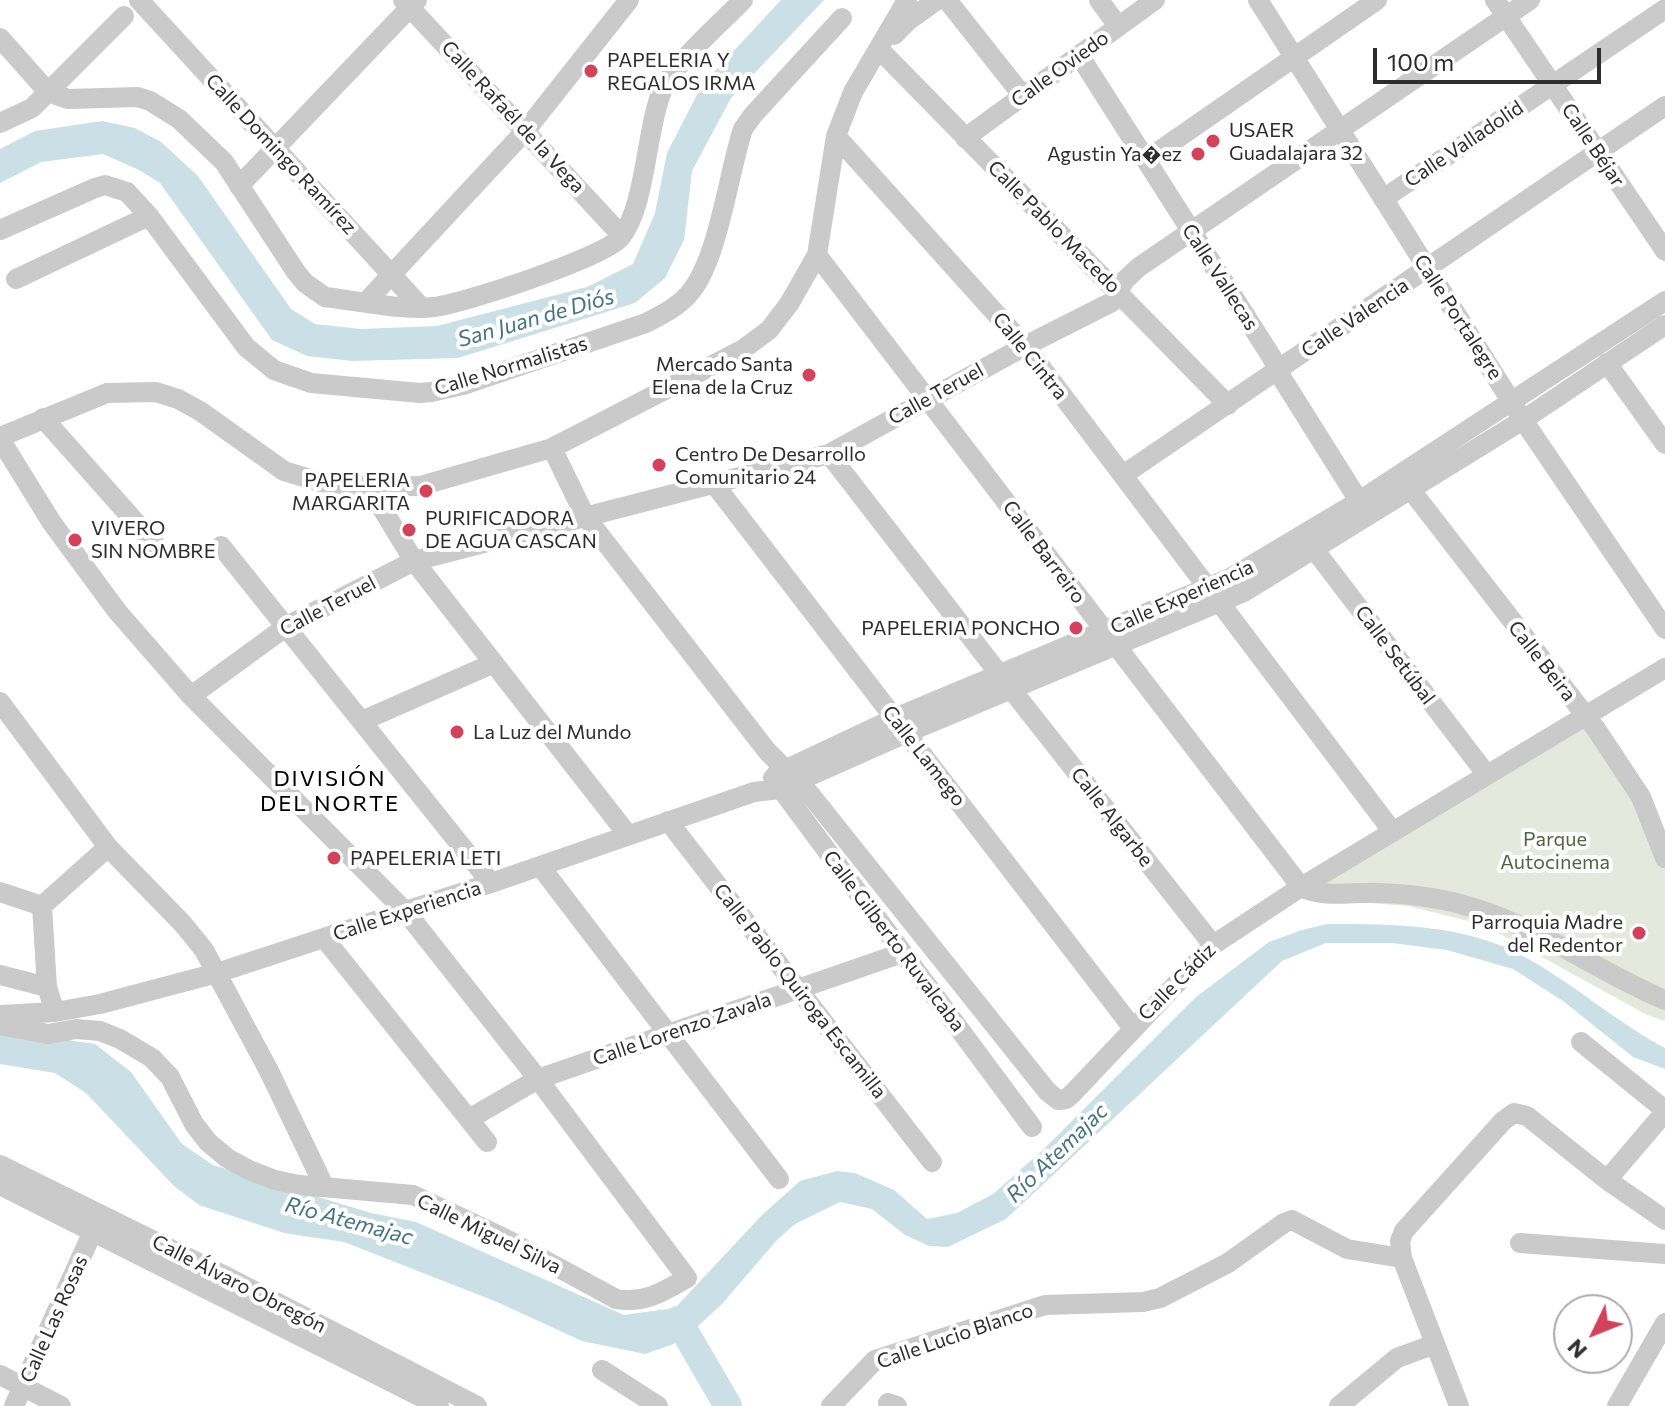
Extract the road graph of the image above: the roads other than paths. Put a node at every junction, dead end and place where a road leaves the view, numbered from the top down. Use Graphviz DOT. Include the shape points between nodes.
graph roads {
  1 [pos="140,0"];
  2 [pos="629,0"];
  3 [pos="743,0"];
  4 [pos="907,0"];
  5 [pos="937,0"];
  6 [pos="947,0"];
  7 [pos="1099,0"];
  8 [pos="1155,0"];
  9 [pos="1258,0"];
  10 [pos="1377,0"];
  11 [pos="1530,0"];
  12 [pos="410,3"];
  13 [pos="1500,8"];
  14 [pos="1665,9"];
  15 [pos="124,16"];
  16 [pos="842,18"];
  17 [pos="1118,26"];
  18 [pos="0,38"];
  19 [pos="879,49"];
  20 [pos="1079,55"];
  21 [pos="1294,57"];
  22 [pos="1552,85"];
  23 [pos="48,92"];
  24 [pos="1023,96"];
  25 [pos="1665,106"];
  26 [pos="0,123"];
  27 [pos="526,130"];
  28 [pos="1340,130"];
  29 [pos="836,136"];
  30 [pos="965,138"];
  31 [pos="276,148"];
  32 [pos="1598,153"];
  33 [pos="1146,160"];
  34 [pos="239,186"];
  35 [pos="1383,199"];
  36 [pos="149,216"];
  37 [pos="0,230"];
  38 [pos="1191,231"];
  39 [pos="622,236"];
  40 [pos="1665,251"];
  41 [pos="817,255"];
  42 [pos="1426,270"];
  43 [pos="392,275"];
  44 [pos="16,279"];
  45 [pos="1119,293"];
  46 [pos="1665,301"];
  47 [pos="366,302"];
  48 [pos="422,308"];
  49 [pos="1665,325"];
  50 [pos="1025,346"];
  51 [pos="1607,363"];
  52 [pos="1278,370"];
  53 [pos="927,399"];
  54 [pos="1512,401"];
  55 [pos="1228,405"];
  56 [pos="43,418"];
  57 [pos="1523,420"];
  58 [pos="0,438"];
  59 [pos="1665,444"];
  60 [pos="552,448"];
  61 [pos="829,454"];
  62 [pos="1123,475"];
  63 [pos="1405,482"];
  64 [pos="715,485"];
  65 [pos="369,487"];
  66 [pos="1359,501"];
  67 [pos="585,516"];
  68 [pos="1310,542"];
  69 [pos="154,543"];
  70 [pos="221,546"];
  71 [pos="414,561"];
  72 [pos="1214,596"];
  73 [pos="287,626"];
  74 [pos="1665,629"];
  75 [pos="1110,639"];
  76 [pos="494,663"];
  77 [pos="1665,668"];
  78 [pos="1006,682"];
  79 [pos="191,696"];
  80 [pos="0,702"];
  81 [pos="1586,716"];
  82 [pos="362,721"];
  83 [pos="900,726"];
  84 [pos="1487,775"];
  85 [pos="784,779"];
  86 [pos="668,821"];
  87 [pos="1393,832"];
  88 [pos="628,835"];
  89 [pos="108,847"];
  90 [pos="1665,858"];
  91 [pos="540,866"];
  92 [pos="491,883"];
  93 [pos="1301,887"];
  94 [pos="0,892"];
  95 [pos="42,906"];
  96 [pos="406,912"];
  97 [pos="324,938"];
  98 [pos="1213,945"];
  99 [pos="902,953"];
  100 [pos="217,973"];
  101 [pos="0,975"];
  102 [pos="47,987"];
  103 [pos="798,989"];
  104 [pos="1665,1000"];
  105 [pos="55,1012"];
  106 [pos="0,1015"];
  107 [pos="0,1025"];
  108 [pos="1132,1027"];
  109 [pos="668,1034"];
  110 [pos="1581,1042"];
  111 [pos="538,1079"];
  112 [pos="1665,1111"];
  113 [pos="469,1119"];
  114 [pos="1032,1127"];
  115 [pos="487,1142"];
  116 [pos="932,1162"];
  117 [pos="0,1165"];
  118 [pos="779,1179"];
  119 [pos="1607,1180"];
  120 [pos="0,1185"];
  121 [pos="324,1186"];
  122 [pos="1665,1220"];
  123 [pos="93,1231"];
  124 [pos="1520,1243"];
  125 [pos="1401,1250"];
  126 [pos="1665,1254"];
  127 [pos="1665,1323"];
  128 [pos="1435,1344"];
  129 [pos="602,1370"];
  130 [pos="0,1375"];
  131 [pos="23,1386"];
  132 [pos="14,1406"];
  133 [pos="61,1406"];
  134 [pos="439,1406"];
  135 [pos="477,1406"];
  136 [pos="658,1406"];
  137 [pos="831,1406"];
  138 [pos="1339,1406"];
  139 [pos="1459,1406"];
  140 [pos="1617,1406"];
  1 -- 31 [label="street, Calle Domingo Ramírez"];
  2 -- 27 [label="street"];
  3 -- 39 [label="street" via="662,91 632,216"];
  4 -- 19 [label="street"];
  5 -- 19 [label="street"];
  6 -- 24 [label="street"];
  7 -- 17 [label="street"];
  8 -- 17 [label="street, Calle Oviedo"];
  9 -- 21 [label="street, Calle Portalegre"];
  10 -- 21 [label="street"];
  11 -- 13 [label="street, Calle Teruel"];
  12 -- 27 [label="street, Calle Rafaél de la Vega"];
  12 -- 31 [label="street"];
  13 -- 22 [label="street, Calle Béjar"];
  13 -- 28 [label="street, Calle Teruel"];
  14 -- 22 [label="street, Calle Valladolid"];
  15 -- 23 [label="street"];
  16 -- 36 [label="street, Calle Normalistas" via="743,129 710,257 689,295 646,323 463,385 420,393 311,383 274,370 233,332"];
  17 -- 20 [label="street, Calle Oviedo"];
  18 -- 23 [label="street"];
  19 -- 29 [label="street" via="853,92"];
  19 -- 30 [label="street, Calle Pablo Macedo"];
  20 -- 24 [label="street, Calle Oviedo"];
  20 -- 33 [label="street, Calle Vallecas"];
  21 -- 28 [label="street, Calle Portalegre"];
  21 -- 33 [label="street"];
  22 -- 32 [label="street, Calle Béjar"];
  22 -- 35 [label="street, Calle Valladolid"];
  23 -- 26 [label="street" via="32,108"];
  23 -- 34 [label="street" via="68,99 128,96 150,101 179,119 224,162"];
  24 -- 30 [label="street, Calle Oviedo"];
  25 -- 32 [label="street, Calle Valencia"];
  27 -- 39 [label="street, Calle Rafaél de la Vega"];
  27 -- 43 [label="street"];
  28 -- 35 [label="street, Calle Portalegre"];
  28 -- 38 [label="street, Calle Teruel"];
  29 -- 41 [label="street"];
  29 -- 50 [label="street, Calle Cintra"];
  30 -- 45 [label="street, Calle Pablo Macedo"];
  31 -- 34 [label="street"];
  31 -- 43 [label="street, Calle Domingo Ramírez"];
  32 -- 40 [label="street, Calle Béjar"];
  32 -- 42 [label="street, Calle Valencia"];
  33 -- 38 [label="street, Calle Vallecas"];
  34 -- 47 [label="street" via="305,283 325,297"];
  35 -- 42 [label="street, Calle Portalegre"];
  36 -- 37 [label="street, Calle Normalistas" via="127,192 105,185"];
  36 -- 44 [label="street"];
  38 -- 45 [label="street, Calle Teruel" via="1131,274"];
  38 -- 52 [label="street, Calle Vallecas"];
  39 -- 48 [label="street" via="574,264 448,305"];
  41 -- 53 [label="street, Calle Barreiro"];
  41 -- 60 [label="street" via="769,330 742,350"];
  42 -- 52 [label="street, Calle Valencia"];
  42 -- 54 [label="street, Calle Portalegre"];
  43 -- 47 [label="street"];
  43 -- 48 [label="street, Calle Domingo Ramírez"];
  45 -- 50 [label="street, Calle Teruel" via="1103,307"];
  45 -- 55 [label="street, Calle Pablo Macedo"];
  46 -- 54 [label="street, Calle Experiencia"];
  47 -- 48 [label="street"];
  49 -- 51 [label="street, Calle Experiencia"];
  50 -- 53 [label="street, Calle Teruel"];
  50 -- 62 [label="street, Calle Cintra"];
  51 -- 57 [label="street, Calle Experiencia"];
  51 -- 59 [label="street"];
  52 -- 55 [label="street, Calle Valencia"];
  52 -- 66 [label="street, Calle Vallecas"];
  53 -- 61 [label="street, Calle Teruel"];
  53 -- 75 [label="street, Calle Barreiro"];
  54 -- 57 [label="street, Calle Portalegre"];
  54 -- 63 [label="street, Calle Experiencia"];
  55 -- 62 [label="street, Calle Valencia"];
  56 -- 58 [label="street"];
  56 -- 65 [label="street" via="107,393 156,392 200,411 284,471 320,482"];
  56 -- 69 [label="street"];
  57 -- 63 [label="street, Calle Experiencia"];
  57 -- 74 [label="street, Calle Portalegre"];
  58 -- 79 [label="street" via="52,523 117,611"];
  60 -- 65 [label="street" via="420,486"];
  60 -- 67 [label="street, Calle Gilberto Ruvalcaba"];
  61 -- 64 [label="street, Calle Teruel"];
  61 -- 78 [label="street, Calle Algarbe"];
  62 -- 72 [label="street, Calle Cintra"];
  63 -- 66 [label="street, Calle Experiencia"];
  63 -- 68 [label="street, Calle Experiencia"];
  63 -- 81 [label="street, Calle Beira"];
  64 -- 67 [label="street, Calle Teruel"];
  64 -- 83 [label="street, Calle Lamego"];
  65 -- 71 [label="street"];
  66 -- 68 [label="street, Calle Experiencia"];
  67 -- 71 [label="street, Calle Teruel"];
  67 -- 85 [label="street, Calle Gilberto Ruvalcaba"];
  68 -- 72 [label="street, Calle Experiencia" via="1251,567"];
  68 -- 84 [label="street, Calle Setúbal"];
  70 -- 73 [label="street"];
  71 -- 73 [label="street, Calle Teruel"];
  71 -- 76 [label="street"];
  72 -- 75 [label="street, Calle Experiencia"];
  72 -- 87 [label="street, Calle Cintra"];
  73 -- 79 [label="street, Calle Teruel"];
  73 -- 82 [label="street"];
  75 -- 78 [label="street, Calle Experiencia"];
  75 -- 93 [label="street, Calle Barreiro"];
  76 -- 82 [label="street"];
  76 -- 88 [label="street"];
  77 -- 81 [label="street, Calle Cádiz"];
  78 -- 83 [label="street, Calle Experiencia"];
  78 -- 98 [label="street, Calle Algarbe"];
  79 -- 96 [label="street"];
  80 -- 89 [label="street"];
  81 -- 84 [label="street, Calle Cádiz"];
  81 -- 90 [label="street, Calle Beira" via="1641,797"];
  82 -- 92 [label="street"];
  83 -- 85 [label="street, Calle Experiencia"];
  83 -- 108 [label="street, Calle Lamego"];
  84 -- 87 [label="street, Calle Cádiz"];
  85 -- 86 [label="street, Calle Experiencia"];
  85 -- 99 [label="street, Calle Gilberto Ruvalcaba"];
  85 -- 108 [label="street, Calle Cádiz" via="1052,1097 1066,1099 1072,1094"];
  86 -- 88 [label="street, Calle Experiencia"];
  86 -- 103 [label="street, Calle Pablo Quiroga Escamilla"];
  87 -- 93 [label="street, Calle Cádiz"];
  88 -- 91 [label="street, Calle Experiencia"];
  89 -- 95 [label="street"];
  89 -- 100 [label="street" via="183,924"];
  91 -- 92 [label="street, Calle Experiencia"];
  91 -- 109 [label="street"];
  92 -- 96 [label="street, Calle Experiencia"];
  93 -- 98 [label="street, Calle Cádiz"];
  93 -- 104 [label="street" via="1476,908 1517,923"];
  94 -- 95 [label="street"];
  95 -- 102 [label="street"];
  96 -- 97 [label="street, Calle Experiencia"];
  96 -- 111 [label="street"];
  97 -- 100 [label="street, Calle Experiencia"];
  97 -- 113 [label="street"];
  98 -- 108 [label="street, Calle Cádiz"];
  99 -- 103 [label="street, Calle Lorenzo Zavala"];
  99 -- 114 [label="street, Calle Gilberto Ruvalcaba"];
  100 -- 105 [label="street, Calle Experiencia"];
  100 -- 121 [label="street"];
  101 -- 102 [label="street"];
  102 -- 105 [label="street"];
  103 -- 109 [label="street, Calle Lorenzo Zavala"];
  103 -- 116 [label="street, Calle Pablo Quiroga Escamilla"];
  105 -- 106 [label="street, Calle Experiencia"];
  107 -- 121 [label="street, Calle Miguel Silva" via="48,1034 100,1031 120,1039 152,1058 170,1077 194,1124 227,1158 275,1180"];
  109 -- 111 [label="street, Calle Lorenzo Zavala"];
  109 -- 118 [label="street"];
  110 -- 112 [label="street"];
  111 -- 113 [label="street, Calle Lorenzo Zavala"];
  111 -- 121 [label="street, Calle Miguel Silva" via="687,1278 647,1299 616,1299 413,1195"];
  112 -- 119 [label="street"];
  113 -- 115 [label="street"];
  117 -- 135 [label="street, Calle Álvaro Obregón"];
  119 -- 122 [label="street"];
  119 -- 125 [label="street" via="1527,1116 1514,1113 1414,1220"];
  120 -- 123 [label="street, Calle Álvaro Obregón"];
  123 -- 131 [label="street, Calle Las Rosas"];
  123 -- 134 [label="street, Calle Álvaro Obregón"];
  124 -- 126 [label="street"];
  125 -- 128 [label="street"];
  125 -- 137 [label="street, Calle Lucio Blanco" via="1347,1249 1292,1220 1228,1263 1160,1298 1045,1305 875,1360"];
  127 -- 140 [label="street"];
  128 -- 138 [label="street" via="1397,1358"];
  128 -- 139 [label="street"];
  129 -- 136 [label="street"];
  130 -- 131 [label="street"];
  131 -- 132 [label="street, Calle Las Rosas"];
  131 -- 133 [label="street"];
}
